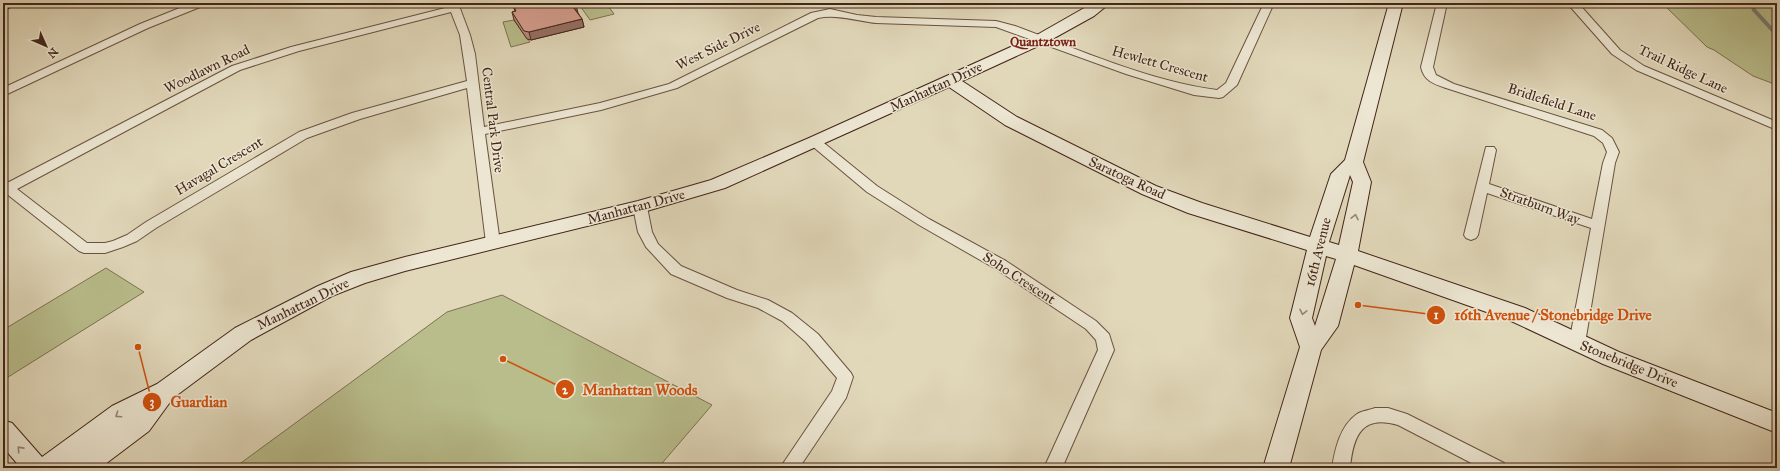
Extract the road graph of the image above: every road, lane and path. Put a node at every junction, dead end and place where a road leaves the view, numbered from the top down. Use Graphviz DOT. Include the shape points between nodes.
graph roads {
  1 [pos="202,3"];
  2 [pos="1103,3"];
  3 [pos="1269,3"];
  4 [pos="1396,3"];
  5 [pos="1442,3"];
  6 [pos="1572,3"];
  7 [pos="454,6"];
  8 [pos="1040,39"];
  9 [pos="949,80"];
  10 [pos="473,83"];
  11 [pos="3,92"];
  12 [pos="1777,126"];
  13 [pos="478,132"];
  14 [pos="815,142"];
  15 [pos="1490,150"];
  16 [pos="1354,162"];
  17 [pos="6,186"];
  18 [pos="1482,186"];
  19 [pos="640,207"];
  20 [pos="1598,225"];
  21 [pos="1471,235"];
  22 [pos="493,243"];
  23 [pos="1319,247"];
  24 [pos="1346,255"];
  25 [pos="1577,343"];
  26 [pos="1311,347"];
  27 [pos="165,391"];
  28 [pos="1777,423"];
  29 [pos="3,430"];
  30 [pos="36,468"];
  31 [pos="47,468"];
  32 [pos="81,468"];
  33 [pos="788,468"];
  34 [pos="1053,468"];
  35 [pos="1276,468"];
  36 [pos="1341,468"];
  37 [pos="1498,468"];
  1 -- 11 [label="street" via="144,26"];
  2 -- 8 [label="street, Manhattan Drive"];
  3 -- 8 [label="street, Hewlett Crescent" via="1231,85 1219,94 1194,91 1130,72"];
  4 -- 16 [label="street"];
  5 -- 20 [label="street, Bridlefield Lane" via="1427,67 1427,73 1432,79 1586,128 1608,141 1613,152"];
  6 -- 12 [label="street, Trail Ridge Lane" via="1616,52 1640,68"];
  7 -- 10 [label="street, Central Park Drive" via="465,35"];
  7 -- 17 [label="street, Woodlawn Road" via="295,49 236,68"];
  8 -- 9 [label="street, Manhattan Drive"];
  8 -- 13 [label="street, West Side Drive" via="996,24 876,20 830,12 815,15 661,90 604,106"];
  9 -- 14 [label="street, Manhattan Drive"];
  9 -- 23 [label="street, Saratoga Road" via="1011,121 1149,190 1195,208"];
  10 -- 13 [label="street, Central Park Drive"];
  10 -- 17 [label="street, Havagal Crescent" via="356,116 303,135 132,238 105,248 84,248"];
  13 -- 22 [label="street, Central Park Drive"];
  14 -- 19 [label="street, Manhattan Drive" via="718,184"];
  14 -- 34 [label="street, Soho Crescent" via="872,189 924,222 1001,265 1091,325 1103,338 1106,350"];
  15 -- 18 [label="street, Stratburn Way"];
  16 -- 23 [label="street, 16th Avenue" via="1340,174"];
  24 -- 16 [label="street, 16th Avenue, one-way" via="1362,182"];
  18 -- 20 [label="street, Stratburn Way"];
  18 -- 21 [label="street, Stratburn Way"];
  19 -- 22 [label="street, Manhattan Drive"];
  19 -- 33 [label="street" via="645,232 653,247 676,270 763,304 787,317 812,338 845,377 840,394"];
  20 -- 25 [label="street, Bridlefield Lane"];
  22 -- 27 [label="street, Manhattan Drive" via="358,277 325,291 243,334"];
  23 -- 24 [label="street, Saratoga Road"];
  23 -- 26 [label="street, 16th Avenue, one-way" via="1302,318"];
  24 -- 25 [label="street, Stonebridge Drive" via="1488,303"];
  24 -- 26 [label="street, 16th Avenue" via="1327,326"];
  25 -- 28 [label="street, Stonebridge Drive"];
  26 -- 35 [label="street, 16th Avenue"];
  27 -- 31 [label="street, Manhattan Drive, one-way" via="120,413"];
  27 -- 32 [label="street, Manhattan Drive" via="140,424"];
  30 -- 29 [label="street, one-way"];
  36 -- 37 [label="street" via="1344,445 1352,431 1369,415 1381,414 1414,423"];
}
